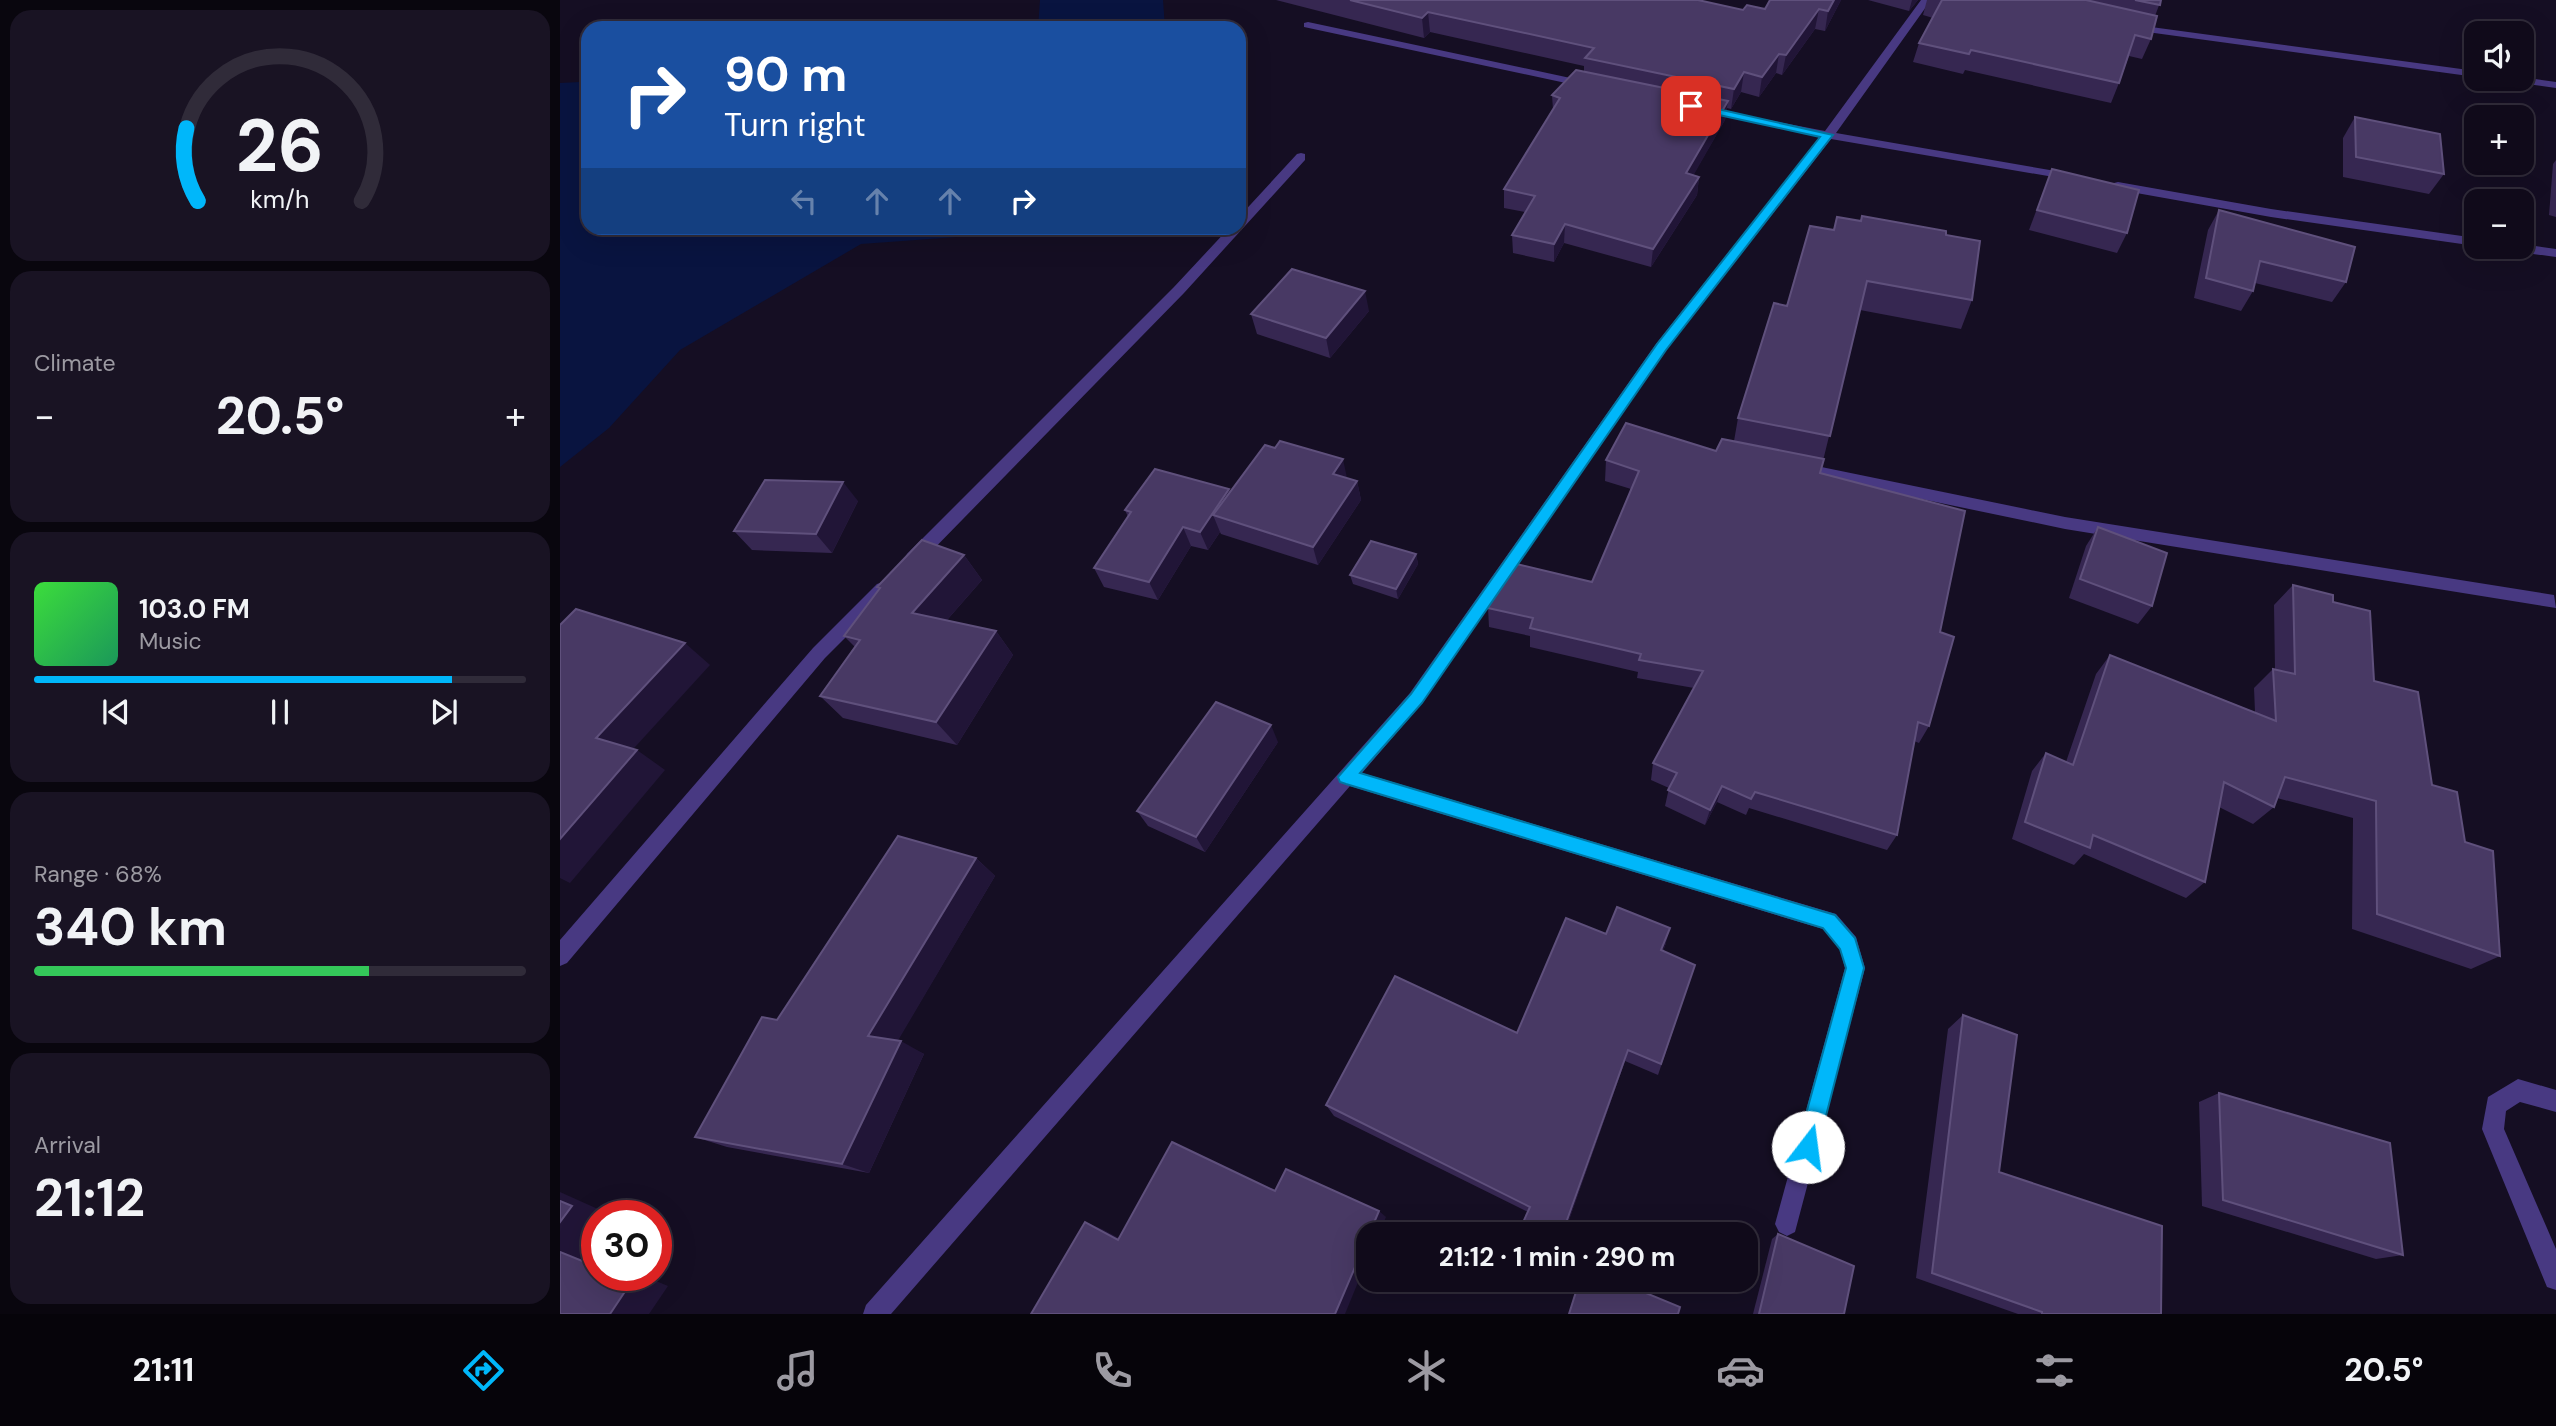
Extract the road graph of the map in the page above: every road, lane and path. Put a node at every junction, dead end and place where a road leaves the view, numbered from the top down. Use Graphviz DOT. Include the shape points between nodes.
graph roads {
  1 [pos="1926,0"];
  2 [pos="2113,23"];
  3 [pos="1308,25"];
  4 [pos="2464,72"];
  5 [pos="2534,82"];
  6 [pos="2556,85"];
  7 [pos="1595,86"];
  8 [pos="1691,106"];
  9 [pos="1828,135"];
  10 [pos="1301,157"];
  11 [pos="2083,180"];
  12 [pos="2110,185"];
  13 [pos="1246,217"];
  14 [pos="1230,235"];
  15 [pos="2464,240"];
  16 [pos="2534,250"];
  17 [pos="2556,253"];
  18 [pos="1777,464"];
  19 [pos="2554,602"];
  20 [pos="1346,777"];
  21 [pos="560,956"];
  22 [pos="2556,1101"];
  23 [pos="1787,1224"];
  24 [pos="2556,1278"];
  25 [pos="874,1314"];
  1 -- 9 [label="street"];
  2 -- 4 [label="street"];
  3 -- 7 [label="street"];
  5 -- 6 [label="street"];
  8 -- 9 [label="street"];
  9 -- 11 [label="street"];
  9 -- 20 [label="street" via="1661,347 1613,428 1416,698"];
  10 -- 13 [label="street"];
  12 -- 15 [label="street" via="2271,214"];
  14 -- 21 [label="street" via="819,653"];
  16 -- 17 [label="street"];
  18 -- 19 [label="street" via="2065,523"];
  20 -- 23 [label="street" via="1829,921 1849,944 1855,968"];
  20 -- 25 [label="street"];
  22 -- 24 [label="street" via="2518,1090 2496,1105 2493,1129"];
}
